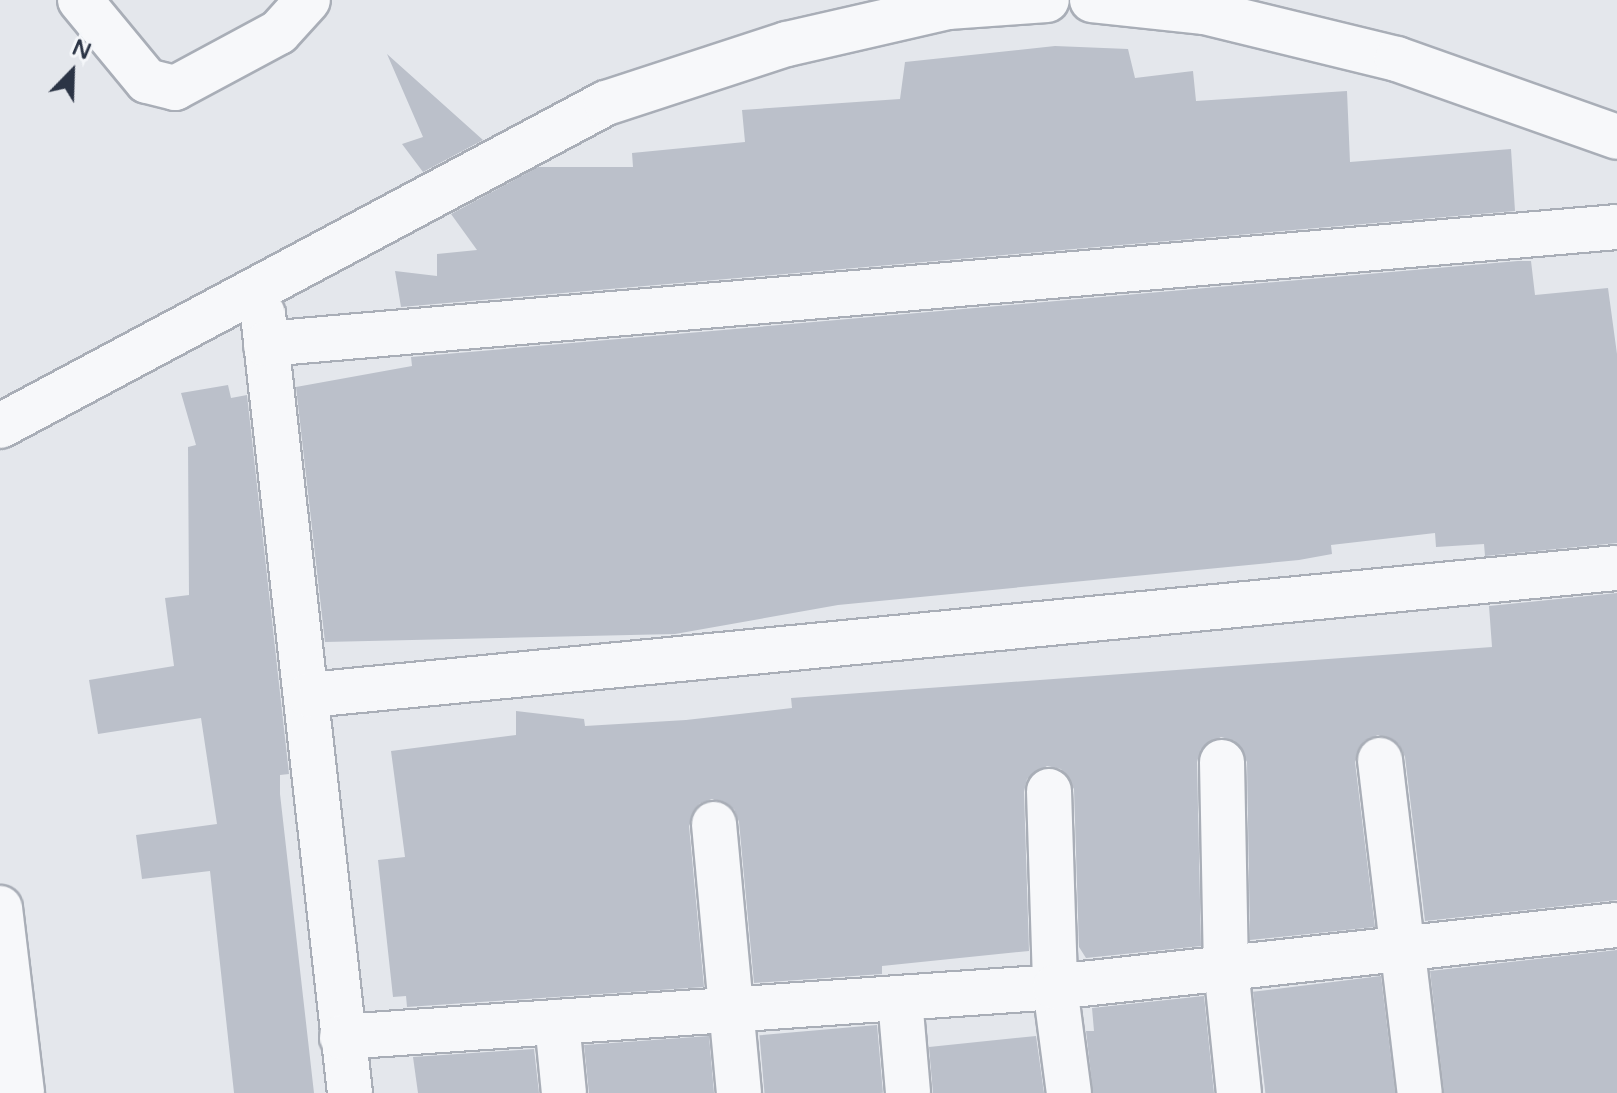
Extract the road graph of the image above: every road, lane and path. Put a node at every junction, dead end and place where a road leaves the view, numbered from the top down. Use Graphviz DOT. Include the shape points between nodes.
graph roads {
  1 [pos="80,0"];
  2 [pos="308,0"];
  3 [pos="1047,0"];
  4 [pos="1092,0"];
  5 [pos="1617,137"];
  6 [pos="1617,227"];
  7 [pos="260,288"];
  8 [pos="266,344"];
  9 [pos="0,426"];
  10 [pos="1617,568"];
  11 [pos="309,695"];
  12 [pos="1380,760"];
  13 [pos="1222,762"];
  14 [pos="1049,791"];
  15 [pos="714,824"];
  16 [pos="0,908"];
  17 [pos="1617,925"];
  18 [pos="1404,948"];
  19 [pos="1226,968"];
  20 [pos="1055,987"];
  21 [pos="900,999"];
  22 [pos="731,1010"];
  23 [pos="557,1022"];
  24 [pos="342,1037"];
  25 [pos="22,1093"];
  26 [pos="350,1093"];
  27 [pos="564,1093"];
  28 [pos="739,1093"];
  29 [pos="908,1093"];
  30 [pos="1069,1093"];
  31 [pos="1239,1093"];
  32 [pos="1420,1093"];
  1 -- 2 [label="street" via="147,81 175,88 279,32"];
  3 -- 7 [label="street" via="948,7 787,44 606,103"];
  4 -- 5 [label="street" via="1204,12 1397,59"];
  6 -- 8 [label="street"];
  7 -- 8 [label="street"];
  7 -- 9 [label="street"];
  8 -- 11 [label="street"];
  10 -- 11 [label="street"];
  11 -- 24 [label="street"];
  12 -- 18 [label="street"];
  13 -- 19 [label="street"];
  14 -- 20 [label="street"];
  15 -- 22 [label="street"];
  16 -- 25 [label="street"];
  17 -- 18 [label="street"];
  18 -- 19 [label="street"];
  18 -- 32 [label="street"];
  19 -- 20 [label="street"];
  19 -- 31 [label="street"];
  20 -- 21 [label="street"];
  20 -- 30 [label="street"];
  21 -- 22 [label="street"];
  21 -- 29 [label="street"];
  22 -- 23 [label="street"];
  22 -- 28 [label="street"];
  23 -- 24 [label="street"];
  23 -- 27 [label="street"];
  24 -- 26 [label="street"];
}
